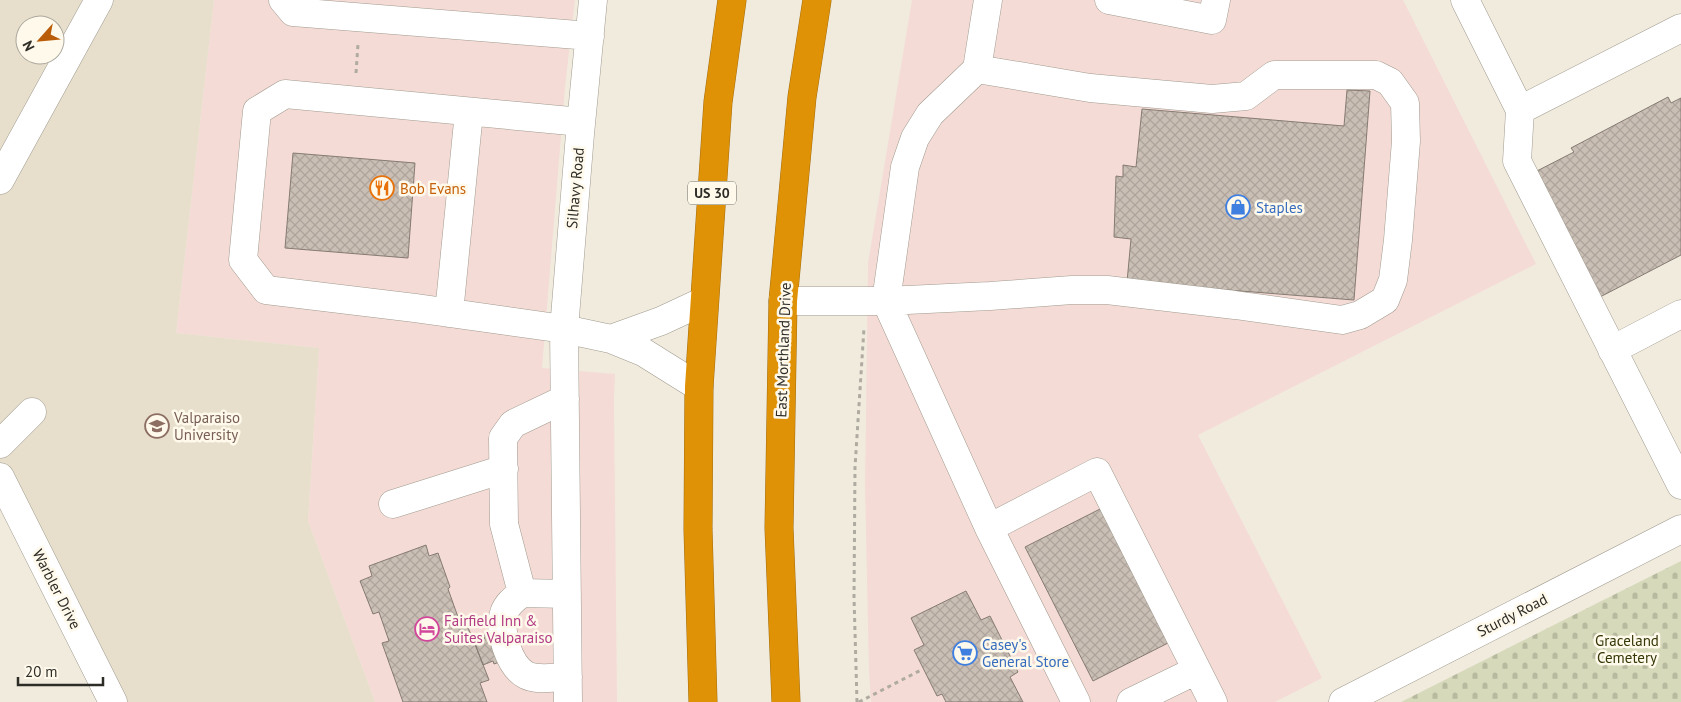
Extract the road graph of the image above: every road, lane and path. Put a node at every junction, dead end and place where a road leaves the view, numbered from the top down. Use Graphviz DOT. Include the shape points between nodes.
graph roads {
  1 [pos="99,0"];
  2 [pos="283,0"];
  3 [pos="316,0"];
  4 [pos="594,0"];
  5 [pos="732,0"];
  6 [pos="817,0"];
  7 [pos="988,0"];
  8 [pos="1109,0"];
  9 [pos="1216,0"];
  10 [pos="1465,0"];
  11 [pos="360,18"];
  12 [pos="457,25"];
  13 [pos="1681,28"];
  14 [pos="590,36"];
  15 [pos="977,69"];
  16 [pos="354,101"];
  17 [pos="1520,110"];
  18 [pos="469,112"];
  19 [pos="581,122"];
  20 [pos="0,180"];
  21 [pos="704,301"];
  22 [pos="783,301"];
  23 [pos="877,301"];
  24 [pos="449,313"];
  25 [pos="1681,314"];
  26 [pos="564,329"];
  27 [pos="611,339"];
  28 [pos="1612,350"];
  29 [pos="699,387"];
  30 [pos="565,399"];
  31 [pos="32,412"];
  32 [pos="0,444"];
  33 [pos="504,469"];
  34 [pos="0,477"];
  35 [pos="1681,485"];
  36 [pos="393,504"];
  37 [pos="7,507"];
  38 [pos="989,528"];
  39 [pos="1681,529"];
  40 [pos="522,594"];
  41 [pos="567,594"];
  42 [pos="924,669"];
  43 [pos="1197,670"];
  44 [pos="568,689"];
  45 [pos="113,702"];
  46 [pos="703,702"];
  47 [pos="786,702"];
  48 [pos="858,702"];
  49 [pos="1076,702"];
  50 [pos="1131,702"];
  51 [pos="1213,702"];
  52 [pos="1344,702"];
  1 -- 20 [label="street"];
  2 -- 11 [label="street" via="293,12"];
  3 -- 12 [label="street" via="434,12"];
  4 -- 14 [label="street, Silhavy Road"];
  5 -- 21 [label="highway, US 30" via="718,102"];
  6 -- 22 [label="highway, East Morthland Drive" via="802,96"];
  7 -- 15 [label="street"];
  8 -- 9 [label="street" via="1212,20"];
  10 -- 17 [label="street"];
  11 -- 12 [label="street"];
  11 -- 16 [label="path"];
  12 -- 14 [label="street"];
  13 -- 17 [label="street"];
  14 -- 19 [label="street, Silhavy Road"];
  15 -- 23 [label="street" via="930,114 915,138 905,167"];
  15 -- 23 [label="street" via="1090,88 1212,99 1246,96 1274,75 1376,75 1390,82 1405,103 1406,141 1393,280 1385,300 1360,315 1342,320 1107,290"];
  16 -- 18 [label="street"];
  16 -- 24 [label="street" via="285,94 257,111 243,260 266,290"];
  17 -- 28 [label="street" via="1517,161"];
  18 -- 19 [label="street"];
  18 -- 24 [label="street"];
  19 -- 26 [label="street, Silhavy Road"];
  21 -- 27 [label="street"];
  21 -- 29 [label="highway, US 30"];
  22 -- 23 [label="street"];
  22 -- 47 [label="highway, East Morthland Drive" via="779,528"];
  23 -- 38 [label="street"];
  23 -- 48 [label="path" via="862,339 855,467 854,597"];
  24 -- 26 [label="street"];
  25 -- 28 [label="street"];
  26 -- 27 [label="street"];
  26 -- 30 [label="street, Silhavy Road"];
  27 -- 29 [label="street" via="643,352"];
  28 -- 35 [label="street"];
  29 -- 46 [label="highway, US 30" via="698,529"];
  30 -- 33 [label="street" via="513,424 503,438"];
  30 -- 41 [label="street, Silhavy Road"];
  31 -- 32 [label="street"];
  33 -- 36 [label="street"];
  33 -- 40 [label="street" via="504,524"];
  34 -- 37 [label="street, Warbler Drive"];
  37 -- 45 [label="street, Warbler Drive"];
  38 -- 43 [label="street" via="1097,472"];
  38 -- 49 [label="street"];
  39 -- 52 [label="street, Sturdy Road"];
  40 -- 41 [label="street"];
  40 -- 44 [label="street" via="511,601 501,621 508,652 524,674"];
  41 -- 44 [label="street, Silhavy Road"];
  42 -- 48 [label="path"];
  43 -- 50 [label="street"];
  43 -- 51 [label="street"];
}
